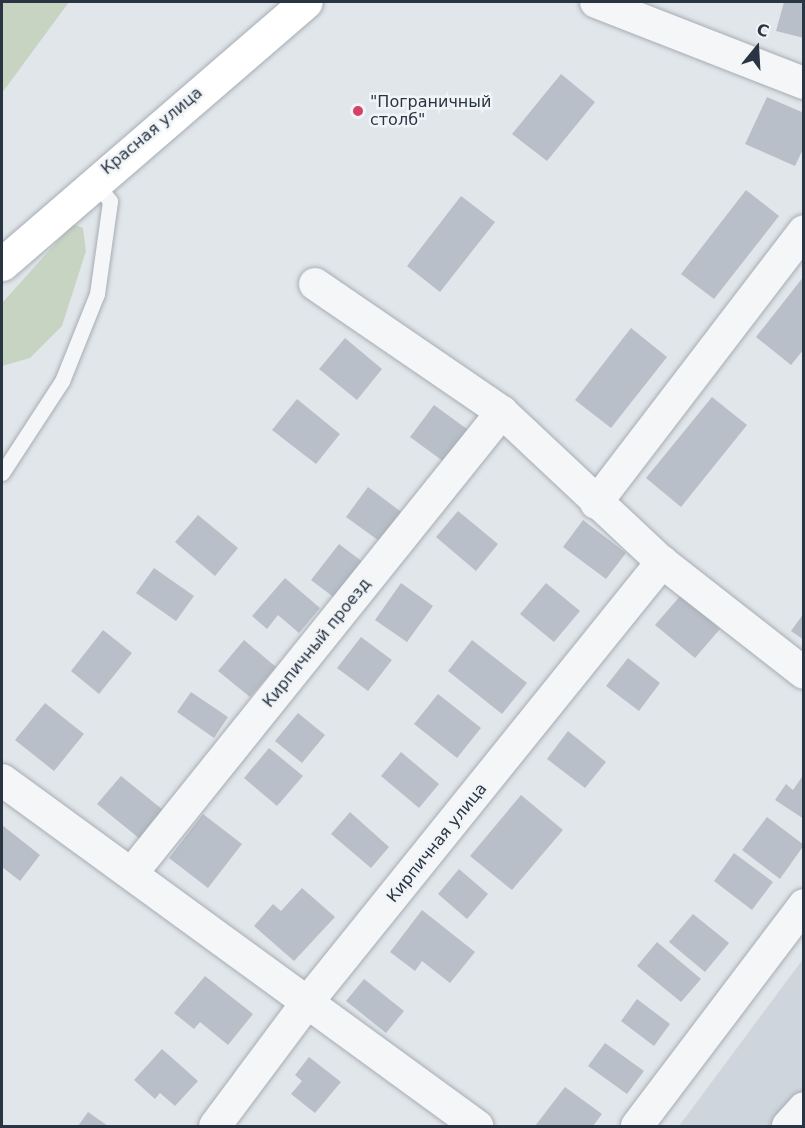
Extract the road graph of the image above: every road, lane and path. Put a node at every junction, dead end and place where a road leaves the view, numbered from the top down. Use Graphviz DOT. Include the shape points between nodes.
graph roads {
  1 [pos="305,2"];
  2 [pos="596,2"];
  3 [pos="804,83"];
  4 [pos="94,180"];
  5 [pos="804,231"];
  6 [pos="2,264"];
  7 [pos="315,284"];
  8 [pos="502,412"];
  9 [pos="2,474"];
  10 [pos="596,503"];
  11 [pos="662,562"];
  12 [pos="804,673"];
  13 [pos="2,780"];
  14 [pos="132,873"];
  15 [pos="804,905"];
  16 [pos="306,1004"];
  17 [pos="804,1107"];
  18 [pos="215,1126"];
  19 [pos="477,1126"];
  20 [pos="637,1126"];
  21 [pos="788,1126"];
  1 -- 4 [label="main road, Красная улица"];
  2 -- 3 [label="street"];
  4 -- 6 [label="main road, Красная улица"];
  4 -- 9 [label="lane" via="110,201 98,294 63,381"];
  5 -- 10 [label="street"];
  7 -- 8 [label="street"];
  8 -- 10 [label="street"];
  8 -- 14 [label="street, Кирпичный проезд"];
  10 -- 11 [label="street"];
  11 -- 12 [label="street"];
  11 -- 16 [label="street, Кирпичная улица"];
  13 -- 14 [label="street"];
  14 -- 16 [label="street"];
  15 -- 20 [label="street"];
  16 -- 18 [label="street, Кирпичная улица"];
  16 -- 19 [label="street"];
  17 -- 21 [label="street"];
}
